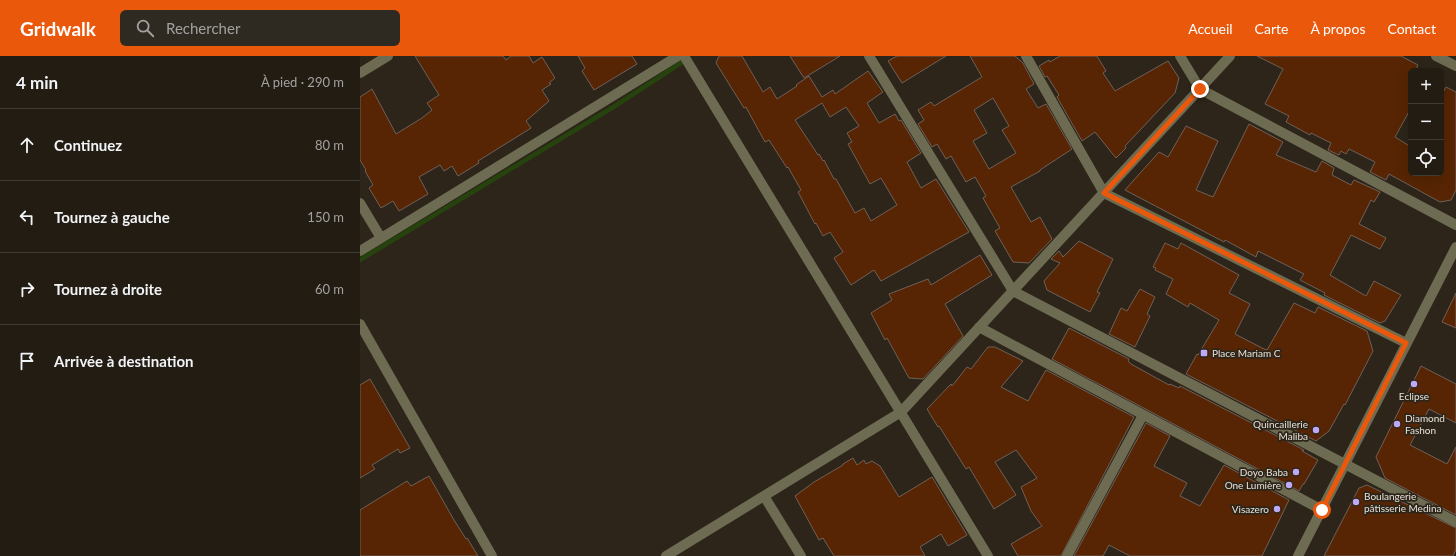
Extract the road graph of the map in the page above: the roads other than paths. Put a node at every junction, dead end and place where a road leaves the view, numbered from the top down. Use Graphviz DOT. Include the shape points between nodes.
graph roads {
  1 [pos="388,56"];
  2 [pos="678,56"];
  3 [pos="684,56"];
  4 [pos="870,56"];
  5 [pos="1026,56"];
  6 [pos="1180,56"];
  7 [pos="1230,56"];
  8 [pos="1436,56"];
  9 [pos="1456,66"];
  10 [pos="360,73"];
  11 [pos="1200,89"];
  12 [pos="1104,193"];
  13 [pos="360,203"];
  14 [pos="1456,225"];
  15 [pos="381,238"];
  16 [pos="1456,247"];
  17 [pos="360,251"];
  18 [pos="1013,290"];
  19 [pos="360,324"];
  20 [pos="979,327"];
  21 [pos="1406,343"];
  22 [pos="901,412"];
  23 [pos="1143,415"];
  24 [pos="1346,464"];
  25 [pos="764,496"];
  26 [pos="1322,510"];
  27 [pos="1456,522"];
  28 [pos="492,556"];
  29 [pos="666,556"];
  30 [pos="801,556"];
  31 [pos="988,556"];
  32 [pos="1067,556"];
  33 [pos="1298,556"];
  1 -- 10 [label="street"];
  2 -- 15 [label="street"];
  3 -- 22 [label="street"];
  4 -- 18 [label="street"];
  5 -- 12 [label="street"];
  6 -- 11 [label="street"];
  7 -- 11 [label="street"];
  8 -- 9 [label="street"];
  11 -- 12 [label="street"];
  11 -- 14 [label="street"];
  12 -- 18 [label="street"];
  12 -- 21 [label="street"];
  13 -- 15 [label="street"];
  15 -- 17 [label="street"];
  16 -- 21 [label="street"];
  18 -- 20 [label="street"];
  18 -- 24 [label="street"];
  19 -- 28 [label="street"];
  20 -- 22 [label="street"];
  20 -- 23 [label="street"];
  21 -- 24 [label="street"];
  22 -- 25 [label="street"];
  22 -- 31 [label="street"];
  23 -- 26 [label="street"];
  23 -- 32 [label="street"];
  24 -- 26 [label="street"];
  24 -- 27 [label="street"];
  25 -- 29 [label="street"];
  25 -- 30 [label="street"];
  26 -- 33 [label="street"];
}
